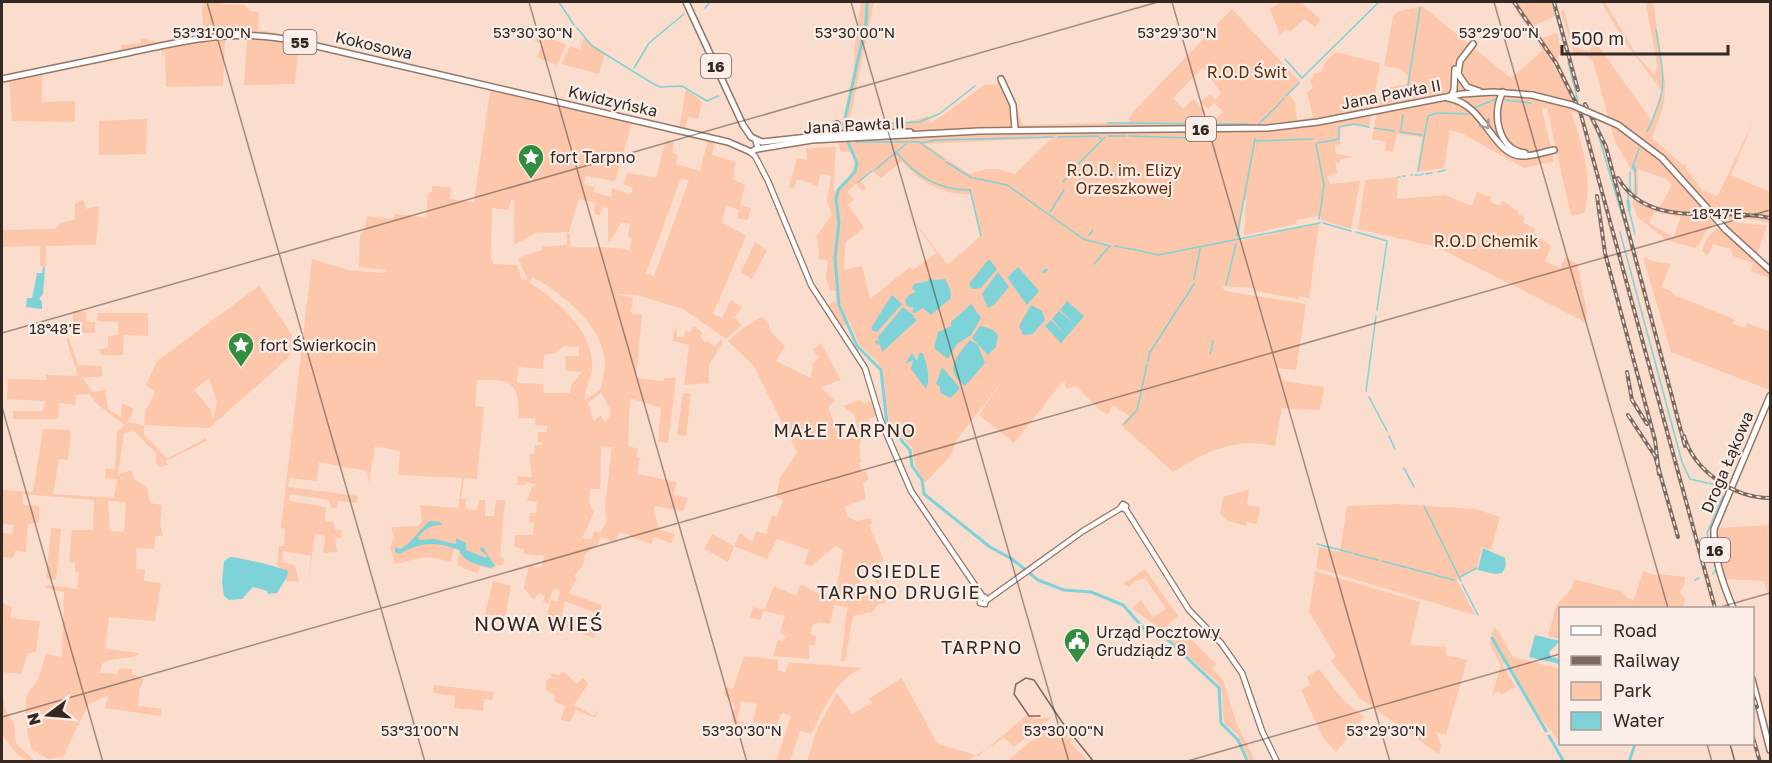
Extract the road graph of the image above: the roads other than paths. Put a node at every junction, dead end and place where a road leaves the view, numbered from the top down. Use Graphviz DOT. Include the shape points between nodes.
graph roads {
  1 [pos="686,2"];
  2 [pos="2,79"];
  3 [pos="999,80"];
  4 [pos="492,87"];
  5 [pos="1487,92"];
  6 [pos="1503,92"];
  7 [pos="1451,96"];
  8 [pos="1437,99"];
  9 [pos="1014,109"];
  10 [pos="837,124"];
  11 [pos="1016,129"];
  12 [pos="1007,130"];
  13 [pos="823,135"];
  14 [pos="846,136"];
  15 [pos="751,145"];
  16 [pos="1770,270"];
  17 [pos="1770,396"];
  18 [pos="1732,607"];
  19 [pos="1754,687"];
  20 [pos="1770,750"];
  21 [pos="1277,762"];
  1 -- 15 [label="main road, 16"];
  2 -- 4 [label="main road, Kokosowa / 55" via="239,33 283,38"];
  3 -- 9 [label="main road"];
  4 -- 15 [label="main road, Kwidzyńska / 55"];
  5 -- 6 [label="main road, Jana Pawła II / 16"];
  5 -- 7 [label="main road, Jana Pawła II / 16"];
  5 -- 7 [label="main road" via="1467,87 1459,79 1460,62 1472,43 1456,62"];
  8 -- 6 [label="main road, one-way" via="1452,99 1474,112 1509,153 1524,156 1554,149 1525,153 1506,144 1499,131"];
  6 -- 16 [label="main road, Jana Pawła II / 16, bridge" via="1564,102 1618,125 1662,158 1725,230"];
  7 -- 8 [label="main road, Jana Pawła II / 16"];
  8 -- 11 [label="main road, Jana Pawła II / 16" via="1277,127"];
  9 -- 11 [label="main road"];
  9 -- 12 [label="main road" via="1013,124"];
  10 -- 13 [label="main road"];
  11 -- 12 [label="main road, Jana Pawła II / 16"];
  12 -- 14 [label="main road, Jana Pawła II / 16"];
  13 -- 14 [label="main road, Jana Pawła II / 16"];
  13 -- 15 [label="main road, Jana Pawła II / 16"];
  14 -- 15 [label="main road, Jana Pawła II / 16"];
  15 -- 21 [label="main road" via="811,285 865,368 880,421 911,491 984,598 1123,508 1189,610 1221,643 1242,673"];
  17 -- 18 [label="main road, Droga Łąkowa / 16" via="1714,529 1721,576"];
  19 -- 20 [label="main road"];
}
